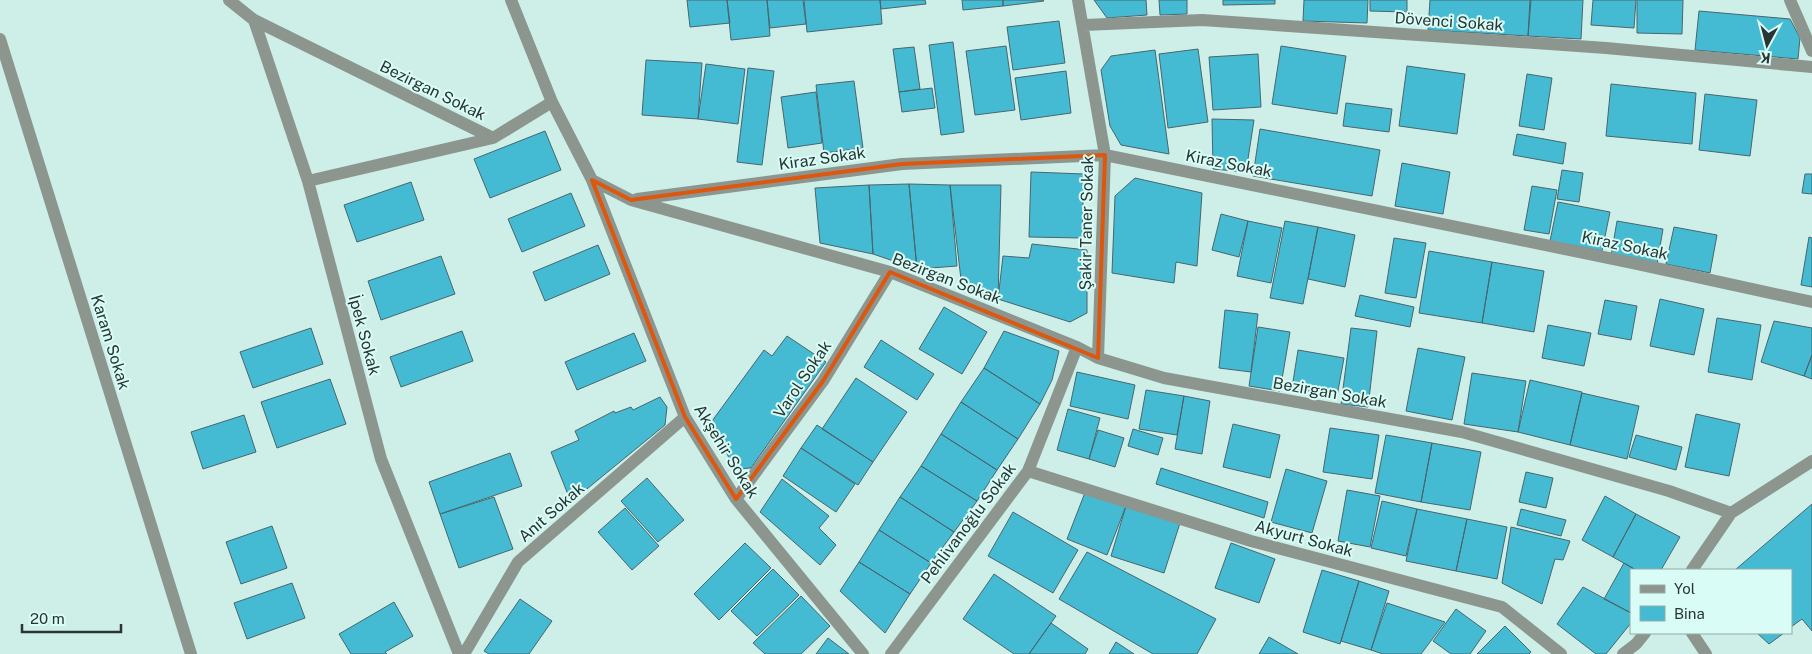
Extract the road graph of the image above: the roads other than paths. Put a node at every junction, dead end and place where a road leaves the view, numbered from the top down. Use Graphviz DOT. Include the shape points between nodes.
graph roads {
  1 [pos="229,0"];
  2 [pos="511,0"];
  3 [pos="1078,0"];
  4 [pos="1790,0"];
  5 [pos="254,20"];
  6 [pos="1084,25"];
  7 [pos="0,39"];
  8 [pos="1812,51"];
  9 [pos="1812,67"];
  10 [pos="552,102"];
  11 [pos="493,138"];
  12 [pos="1105,155"];
  13 [pos="592,180"];
  14 [pos="308,181"];
  15 [pos="631,200"];
  16 [pos="890,272"];
  17 [pos="1812,302"];
  18 [pos="1077,347"];
  19 [pos="1098,358"];
  20 [pos="685,417"];
  21 [pos="1812,461"];
  22 [pos="1028,471"];
  23 [pos="736,499"];
  24 [pos="1731,513"];
  25 [pos="1693,569"];
  26 [pos="1644,634"];
  27 [pos="1693,634"];
  28 [pos="189,653"];
  29 [pos="459,654"];
  30 [pos="464,654"];
  31 [pos="863,654"];
  32 [pos="891,654"];
  33 [pos="1561,654"];
  34 [pos="1623,654"];
  35 [pos="1706,654"];
  1 -- 5 [label="street, Bezirgan Sokak"];
  2 -- 10 [label="street"];
  3 -- 6 [label="street, Şakir Taner Sokak"];
  4 -- 8 [label="street"];
  5 -- 11 [label="street, Bezirgan Sokak"];
  5 -- 14 [label="street, İpek Sokak"];
  6 -- 9 [label="street, Dövenci Sokak" via="1202,20 1606,48"];
  6 -- 12 [label="street, Şakir Taner Sokak"];
  7 -- 28 [label="street, Karam Sokak"];
  10 -- 11 [label="street, Bezirgan Sokak"];
  10 -- 13 [label="street"];
  11 -- 14 [label="street"];
  12 -- 15 [label="street, Kiraz Sokak" via="902,164"];
  12 -- 17 [label="street, Kiraz Sokak"];
  12 -- 19 [label="street, Şakir Taner Sokak"];
  13 -- 15 [label="street, Bezirgan Sokak"];
  13 -- 20 [label="street, Akşehir Sokak"];
  14 -- 29 [label="street, İpek Sokak" via="381,459"];
  15 -- 16 [label="street, Bezirgan Sokak"];
  16 -- 18 [label="street, Bezirgan Sokak"];
  16 -- 23 [label="street, Varol Sokak" via="823,381"];
  18 -- 19 [label="street, Bezirgan Sokak"];
  18 -- 22 [label="street, Pehlivanoğlu Sokak"];
  19 -- 24 [label="street, Bezirgan Sokak" via="1164,378 1462,432"];
  20 -- 23 [label="street, Akşehir Sokak"];
  20 -- 30 [label="street, Anıt Sokak" via="518,562"];
  21 -- 24 [label="street"];
  22 -- 32 [label="street, Pehlivanoğlu Sokak"];
  22 -- 33 [label="street, Akyurt Sokak" via="1252,541 1502,607"];
  23 -- 31 [label="street, Akşehir Sokak"];
  24 -- 25 [label="street"];
  26 -- 34 [label="street"];
  27 -- 35 [label="street"];
}
